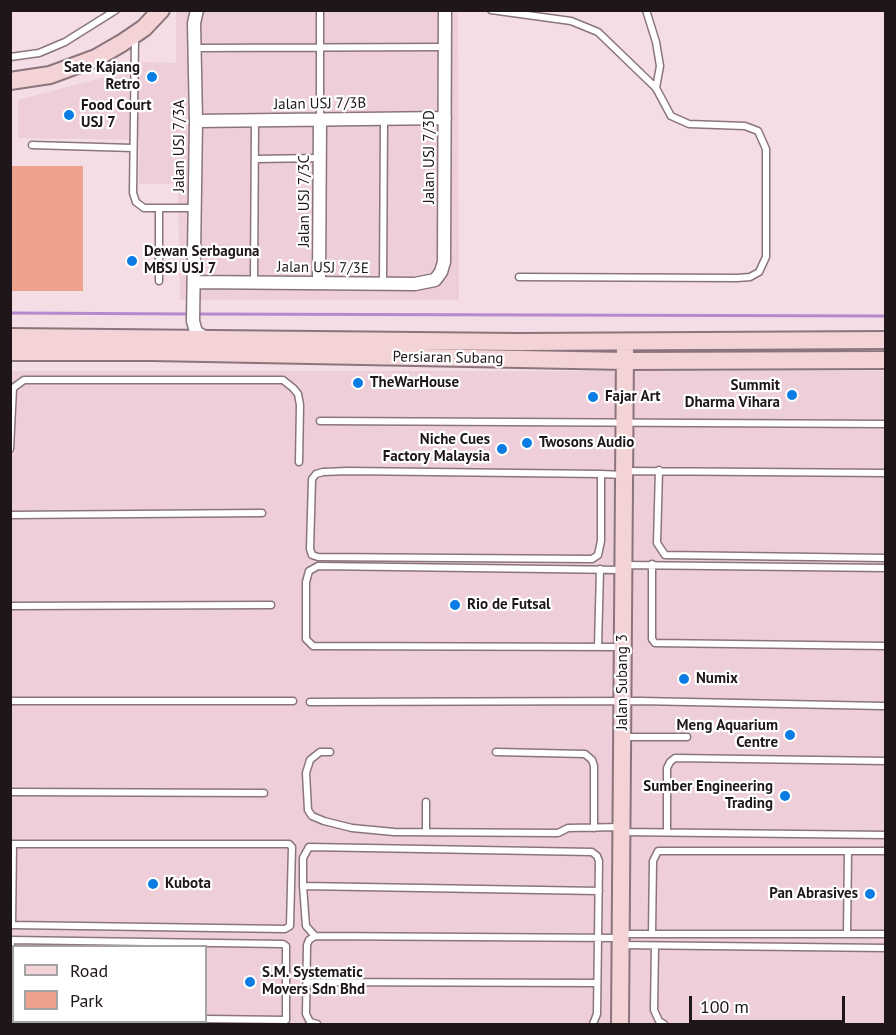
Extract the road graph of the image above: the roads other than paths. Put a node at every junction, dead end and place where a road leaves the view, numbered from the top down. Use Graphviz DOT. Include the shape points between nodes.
graph roads {
  1 [pos="116,10"];
  2 [pos="161,10"];
  3 [pos="197,10"];
  4 [pos="320,10"];
  5 [pos="445,10"];
  6 [pos="491,10"];
  7 [pos="646,10"];
  8 [pos="135,34"];
  9 [pos="320,47"];
  10 [pos="445,47"];
  11 [pos="194,48"];
  12 [pos="10,57"];
  13 [pos="10,81"];
  14 [pos="656,88"];
  15 [pos="445,118"];
  16 [pos="320,119"];
  17 [pos="384,119"];
  18 [pos="255,120"];
  19 [pos="195,121"];
  20 [pos="32,145"];
  21 [pos="133,148"];
  22 [pos="320,158"];
  23 [pos="255,159"];
  24 [pos="159,208"];
  25 [pos="194,208"];
  26 [pos="519,277"];
  27 [pos="159,282"];
  28 [pos="194,282"];
  29 [pos="254,282"];
  30 [pos="320,282"];
  31 [pos="383,284"];
  32 [pos="415,284"];
  33 [pos="193,321"];
  34 [pos="10,337"];
  35 [pos="165,339"];
  36 [pos="210,340"];
  37 [pos="625,340"];
  38 [pos="885,340"];
  39 [pos="10,352"];
  40 [pos="885,360"];
  41 [pos="625,361"];
  42 [pos="320,421"];
  43 [pos="625,424"];
  44 [pos="885,424"];
  45 [pos="10,449"];
  46 [pos="299,462"];
  47 [pos="659,470"];
  48 [pos="624,473"];
  49 [pos="885,473"];
  50 [pos="601,474"];
  51 [pos="262,513"];
  52 [pos="10,515"];
  53 [pos="885,558"];
  54 [pos="652,564"];
  55 [pos="624,567"];
  56 [pos="885,568"];
  57 [pos="600,569"];
  58 [pos="271,604"];
  59 [pos="10,606"];
  60 [pos="885,646"];
  61 [pos="598,647"];
  62 [pos="623,647"];
  63 [pos="10,701"];
  64 [pos="293,701"];
  65 [pos="623,701"];
  66 [pos="310,702"];
  67 [pos="883,706"];
  68 [pos="622,737"];
  69 [pos="687,737"];
  70 [pos="330,752"];
  71 [pos="496,752"];
  72 [pos="885,761"];
  73 [pos="10,792"];
  74 [pos="264,793"];
  75 [pos="426,802"];
  76 [pos="594,828"];
  77 [pos="622,830"];
  78 [pos="426,832"];
  79 [pos="667,832"];
  80 [pos="885,835"];
  81 [pos="848,851"];
  82 [pos="885,851"];
  83 [pos="303,886"];
  84 [pos="599,891"];
  85 [pos="11,925"];
  86 [pos="652,934"];
  87 [pos="847,934"];
  88 [pos="885,934"];
  89 [pos="315,936"];
  90 [pos="598,937"];
  91 [pos="621,939"];
  92 [pos="11,940"];
  93 [pos="655,946"];
  94 [pos="885,948"];
  95 [pos="307,982"];
  96 [pos="597,983"];
  97 [pos="12,1014"];
  98 [pos="207,1019"];
  99 [pos="317,1024"];
  100 [pos="593,1024"];
  101 [pos="620,1024"];
  102 [pos="664,1024"];
  1 -- 12 [label="lane" via="65,42 39,53"];
  2 -- 8 [label="street"];
  3 -- 11 [label="street, Jalan USJ 7/3A"];
  4 -- 9 [label="lane"];
  5 -- 10 [label="street, Jalan USJ 7/3D"];
  6 -- 14 [label="lane" via="572,21 598,32"];
  7 -- 14 [label="lane" via="660,66"];
  8 -- 13 [label="street" via="72,68"];
  8 -- 21 [label="lane"];
  9 -- 10 [label="lane"];
  9 -- 11 [label="lane"];
  9 -- 16 [label="lane"];
  10 -- 15 [label="street, Jalan USJ 7/3D"];
  11 -- 19 [label="street, Jalan USJ 7/3A"];
  14 -- 26 [label="lane" via="671,116 689,124 745,126 758,131 766,149 766,257 759,272 737,278"];
  15 -- 17 [label="street, Jalan USJ 7/3B"];
  15 -- 32 [label="street, Jalan USJ 7/3D" via="444,262 435,280"];
  16 -- 17 [label="street, Jalan USJ 7/3B"];
  16 -- 18 [label="street, Jalan USJ 7/3B"];
  16 -- 22 [label="street, Jalan USJ 7/3C"];
  17 -- 31 [label="lane"];
  18 -- 19 [label="street, Jalan USJ 7/3B"];
  18 -- 23 [label="lane"];
  19 -- 25 [label="street, Jalan USJ 7/3A"];
  20 -- 21 [label="lane"];
  21 -- 24 [label="lane" via="136,202 144,208"];
  22 -- 23 [label="lane"];
  22 -- 30 [label="street, Jalan USJ 7/3C"];
  23 -- 29 [label="lane"];
  24 -- 25 [label="lane"];
  24 -- 27 [label="lane"];
  25 -- 28 [label="street, Jalan USJ 7/3A"];
  28 -- 29 [label="street, Jalan USJ 7/3E"];
  28 -- 33 [label="street, Jalan USJ 7/3A"];
  29 -- 30 [label="street, Jalan USJ 7/3E"];
  30 -- 31 [label="street, Jalan USJ 7/3E"];
  31 -- 32 [label="street, Jalan USJ 7/3E"];
  33 -- 35 [label="street" via="182,336"];
  33 -- 36 [label="street" via="196,332"];
  34 -- 35 [label="street, Persiaran Subang"];
  35 -- 36 [label="street, Persiaran Subang"];
  36 -- 37 [label="street, Persiaran Subang"];
  37 -- 38 [label="street, Persiaran Subang"];
  37 -- 41 [label="street, Jalan Subang 3"];
  39 -- 41 [label="street, Persiaran Subang"];
  40 -- 41 [label="street, Persiaran Subang"];
  41 -- 43 [label="street, Jalan Subang 3"];
  42 -- 43 [label="lane"];
  43 -- 44 [label="lane"];
  43 -- 48 [label="street, Jalan Subang 3"];
  45 -- 46 [label="lane" via="13,388 24,380 283,380 298,394"];
  47 -- 48 [label="lane"];
  47 -- 49 [label="lane"];
  47 -- 53 [label="lane" via="657,543 665,555"];
  48 -- 50 [label="lane"];
  48 -- 55 [label="street, Jalan Subang 3"];
  50 -- 50 [label="lane" via="601,541 598,555 592,559 318,557 310,549 312,478 322,472"];
  51 -- 52 [label="lane"];
  54 -- 55 [label="lane"];
  54 -- 56 [label="lane"];
  54 -- 60 [label="lane" via="655,643"];
  55 -- 57 [label="lane"];
  55 -- 62 [label="street, Jalan Subang 3"];
  57 -- 61 [label="lane"];
  57 -- 61 [label="lane" via="318,566 308,573 306,582 306,639 313,646"];
  58 -- 59 [label="lane"];
  61 -- 62 [label="lane"];
  62 -- 65 [label="street, Jalan Subang 3"];
  63 -- 64 [label="lane"];
  65 -- 66 [label="lane"];
  65 -- 67 [label="lane"];
  65 -- 68 [label="street, Jalan Subang 3"];
  68 -- 69 [label="lane"];
  68 -- 77 [label="street, Jalan Subang 3"];
  70 -- 78 [label="lane" via="310,760 306,773 308,810 312,816 352,828"];
  71 -- 76 [label="lane" via="585,754 594,766"];
  72 -- 79 [label="lane" via="675,758 668,768"];
  73 -- 74 [label="lane"];
  75 -- 78 [label="lane"];
  76 -- 77 [label="lane"];
  76 -- 78 [label="lane" via="568,828 558,833"];
  77 -- 79 [label="lane"];
  77 -- 91 [label="street, Jalan Subang 3"];
  79 -- 80 [label="lane"];
  81 -- 82 [label="lane"];
  81 -- 86 [label="lane" via="658,851 653,861"];
  81 -- 87 [label="lane"];
  83 -- 84 [label="lane"];
  83 -- 84 [label="lane" via="303,858 309,847 349,847 592,852 600,861"];
  83 -- 89 [label="lane" via="306,926"];
  84 -- 90 [label="lane"];
  85 -- 85 [label="lane" via="13,844 289,844 292,848 290,926 285,929"];
  86 -- 87 [label="lane"];
  86 -- 91 [label="lane"];
  87 -- 88 [label="lane"];
  89 -- 90 [label="lane"];
  89 -- 95 [label="lane" via="307,945"];
  90 -- 91 [label="lane"];
  90 -- 96 [label="lane"];
  91 -- 93 [label="lane"];
  91 -- 101 [label="street, Jalan Subang 3"];
  92 -- 97 [label="lane"];
  92 -- 98 [label="lane" via="286,946 286,1020"];
  93 -- 94 [label="lane"];
  93 -- 102 [label="lane" via="654,1010 658,1021"];
  95 -- 96 [label="lane"];
  95 -- 99 [label="lane" via="306,1014 310,1022"];
  96 -- 100 [label="lane" via="597,1014"];
}
